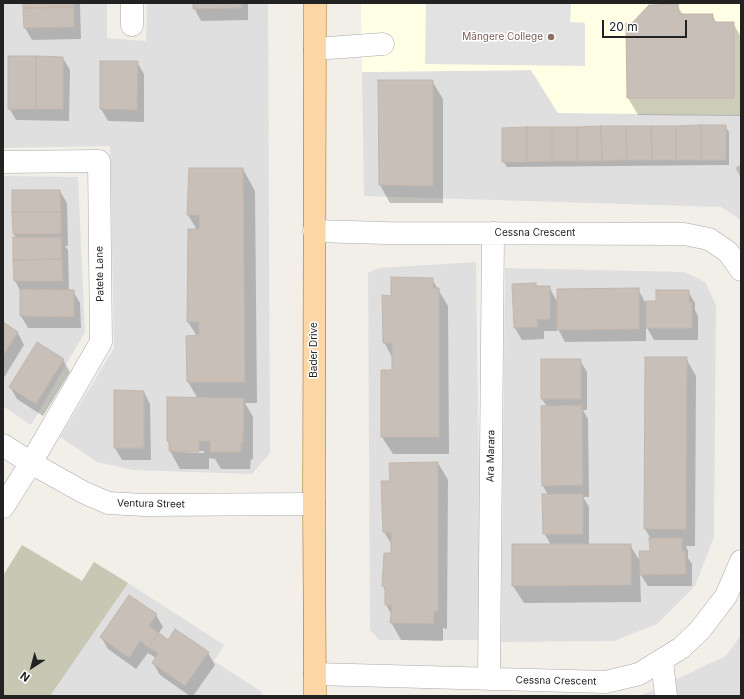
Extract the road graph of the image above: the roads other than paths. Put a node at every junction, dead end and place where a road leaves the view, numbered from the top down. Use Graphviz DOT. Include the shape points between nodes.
graph roads {
  1 [pos="132,3"];
  2 [pos="315,3"];
  3 [pos="132,25"];
  4 [pos="383,44"];
  5 [pos="315,49"];
  6 [pos="3,162"];
  7 [pos="314,231"];
  8 [pos="494,233"];
  9 [pos="741,270"];
  10 [pos="3,445"];
  11 [pos="31,463"];
  12 [pos="314,504"];
  13 [pos="3,507"];
  14 [pos="741,562"];
  15 [pos="662,661"];
  16 [pos="315,674"];
  17 [pos="499,685"];
  18 [pos="315,696"];
  19 [pos="666,696"];
  1 -- 3 [label="street"];
  2 -- 5 [label="main road, Bader Drive"];
  4 -- 5 [label="street"];
  5 -- 7 [label="main road, Bader Drive"];
  6 -- 11 [label="street, Patete Lane" via="99,161 101,342"];
  7 -- 8 [label="street, Cessna Crescent"];
  7 -- 12 [label="main road, Bader Drive"];
  8 -- 9 [label="street, Cessna Crescent" via="684,234 715,243 728,252"];
  8 -- 17 [label="street, Ara Marara"];
  10 -- 11 [label="street, Ventura Street"];
  11 -- 12 [label="street, Ventura Street" via="108,503"];
  11 -- 13 [label="street"];
  12 -- 16 [label="main road, Bader Drive"];
  14 -- 15 [label="street, Cessna Crescent" via="726,596 700,630"];
  15 -- 17 [label="street, Cessna Crescent" via="639,674 606,682"];
  15 -- 19 [label="street"];
  16 -- 17 [label="street, Cessna Crescent"];
  16 -- 18 [label="main road, Bader Drive"];
}
